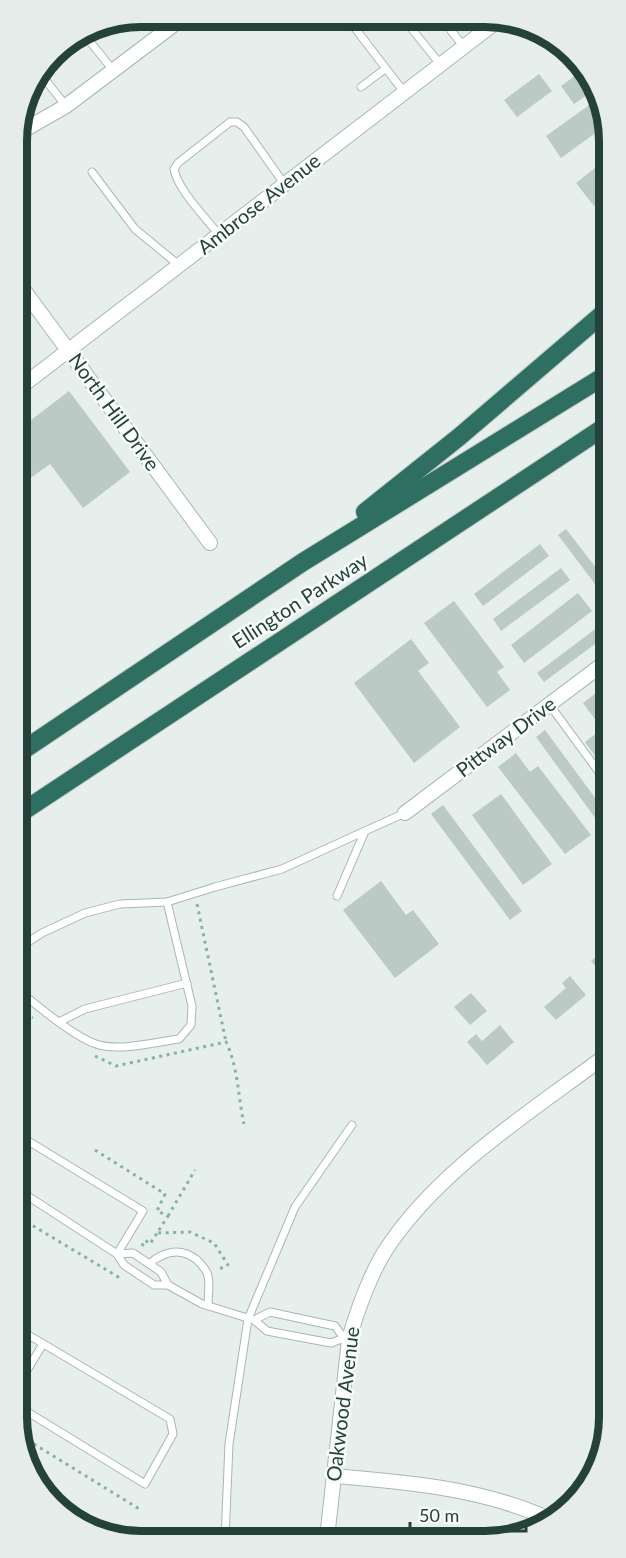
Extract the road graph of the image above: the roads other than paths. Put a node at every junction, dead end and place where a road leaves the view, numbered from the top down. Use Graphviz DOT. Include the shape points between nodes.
graph roads {
  1 [pos="165,27"];
  2 [pos="355,27"];
  3 [pos="410,27"];
  4 [pos="449,27"];
  5 [pos="455,27"];
  6 [pos="490,27"];
  7 [pos="451,30"];
  8 [pos="89,40"];
  9 [pos="464,47"];
  10 [pos="440,64"];
  11 [pos="385,69"];
  12 [pos="113,70"];
  13 [pos="45,79"];
  14 [pos="362,87"];
  15 [pos="404,92"];
  16 [pos="66,106"];
  17 [pos="28,128"];
  18 [pos="92,172"];
  19 [pos="285,184"];
  20 [pos="219,235"];
  21 [pos="180,266"];
  22 [pos="27,294"];
  23 [pos="599,317"];
  24 [pos="69,351"];
  25 [pos="599,379"];
  26 [pos="27,382"];
  27 [pos="599,431"];
  28 [pos="210,543"];
  29 [pos="303,562"];
  30 [pos="599,667"];
  31 [pos="549,704"];
  32 [pos="27,748"];
  33 [pos="599,772"];
  34 [pos="27,809"];
  35 [pos="405,813"];
  36 [pos="365,831"];
  37 [pos="337,896"];
  38 [pos="167,902"];
  39 [pos="27,943"];
  40 [pos="187,983"];
  41 [pos="27,997"];
  42 [pos="59,1022"];
  43 [pos="599,1061"];
  44 [pos="352,1125"];
  45 [pos="27,1140"];
  46 [pos="27,1196"];
  47 [pos="117,1254"];
  48 [pos="149,1264"];
  49 [pos="168,1285"];
  50 [pos="208,1305"];
  51 [pos="251,1319"];
  52 [pos="27,1334"];
  53 [pos="346,1339"];
  54 [pos="43,1344"];
  55 [pos="27,1372"];
  56 [pos="27,1412"];
  57 [pos="334,1476"];
  58 [pos="542,1516"];
  59 [pos="225,1531"];
  60 [pos="328,1531"];
  1 -- 12 [label="street"];
  2 -- 11 [label="lane"];
  3 -- 10 [label="lane"];
  4 -- 7 [label="lane"];
  5 -- 7 [label="lane"];
  6 -- 9 [label="street, Ambrose Avenue"];
  7 -- 9 [label="lane"];
  8 -- 12 [label="lane"];
  9 -- 10 [label="street, Ambrose Avenue"];
  10 -- 15 [label="street, Ambrose Avenue"];
  11 -- 14 [label="lane"];
  11 -- 15 [label="lane"];
  12 -- 16 [label="street"];
  13 -- 16 [label="lane"];
  15 -- 19 [label="street, Ambrose Avenue"];
  16 -- 17 [label="street"];
  18 -- 21 [label="lane" via="135,229"];
  19 -- 20 [label="street, Ambrose Avenue"];
  19 -- 20 [label="lane" via="244,127 230,122 174,169 185,191"];
  20 -- 21 [label="street, Ambrose Avenue"];
  21 -- 24 [label="street, Ambrose Avenue"];
  22 -- 24 [label="street, North Hill Drive"];
  23 -- 29 [label="highway" via="459,437"];
  24 -- 26 [label="street, Ambrose Avenue"];
  24 -- 28 [label="street, North Hill Drive"];
  25 -- 29 [label="highway, Ellington Parkway"];
  27 -- 34 [label="highway, Ellington Parkway"];
  29 -- 32 [label="highway, Ellington Parkway"];
  30 -- 31 [label="street, Pittway Drive"];
  31 -- 33 [label="lane"];
  31 -- 35 [label="street, Pittway Drive"];
  35 -- 36 [label="lane"];
  36 -- 37 [label="lane"];
  36 -- 38 [label="lane" via="282,869"];
  38 -- 39 [label="lane" via="120,904 85,913"];
  38 -- 40 [label="lane"];
  40 -- 42 [label="lane" via="85,1009"];
  40 -- 42 [label="lane" via="191,1025 179,1039 121,1047 96,1044"];
  41 -- 42 [label="lane"];
  43 -- 53 [label="street, Oakwood Avenue" via="469,1159 419,1206 385,1252"];
  44 -- 51 [label="lane" via="295,1207"];
  45 -- 47 [label="lane" via="143,1211"];
  46 -- 47 [label="lane"];
  47 -- 48 [label="lane" via="133,1253"];
  47 -- 49 [label="lane" via="124,1265 154,1286"];
  48 -- 49 [label="lane" via="161,1272"];
  48 -- 50 [label="lane" via="167,1253 180,1251 190,1255 208,1276"];
  49 -- 50 [label="lane"];
  50 -- 51 [label="lane"];
  51 -- 53 [label="lane" via="267,1331 331,1343"];
  51 -- 53 [label="lane" via="270,1312 335,1326"];
  51 -- 59 [label="lane" via="229,1444"];
  52 -- 54 [label="lane"];
  53 -- 57 [label="street, Oakwood Avenue"];
  54 -- 55 [label="lane"];
  54 -- 56 [label="lane" via="170,1419 174,1434 145,1484"];
  57 -- 58 [label="street" via="477,1494"];
  57 -- 60 [label="street, Oakwood Avenue"];
}
